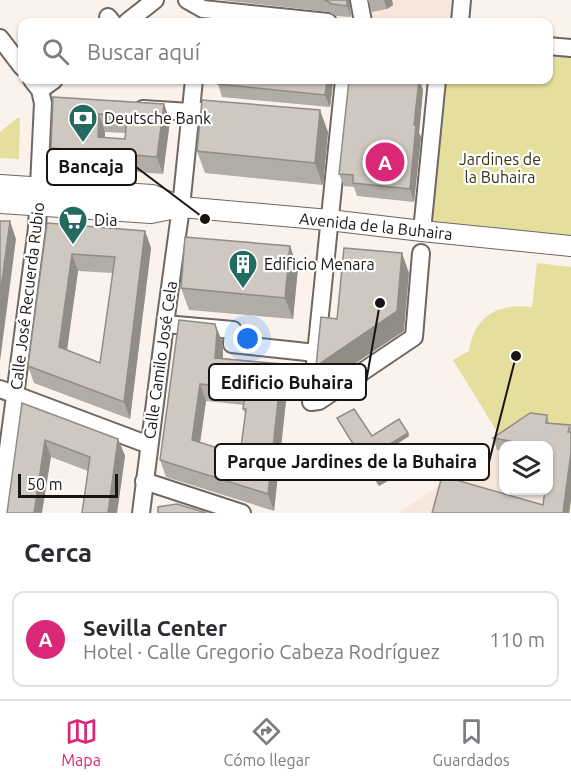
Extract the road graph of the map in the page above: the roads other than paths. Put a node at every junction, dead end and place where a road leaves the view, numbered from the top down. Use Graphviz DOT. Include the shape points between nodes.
graph roads {
  1 [pos="155,0"];
  2 [pos="187,0"];
  3 [pos="359,0"];
  4 [pos="462,0"];
  5 [pos="203,11"];
  6 [pos="132,18"];
  7 [pos="283,18"];
  8 [pos="362,18"];
  9 [pos="460,18"];
  10 [pos="0,38"];
  11 [pos="553,46"];
  12 [pos="571,48"];
  13 [pos="18,62"];
  14 [pos="194,84"];
  15 [pos="343,84"];
  16 [pos="437,84"];
  17 [pos="43,94"];
  18 [pos="122,108"];
  19 [pos="190,112"];
  20 [pos="218,112"];
  21 [pos="0,186"];
  22 [pos="39,197"];
  23 [pos="0,203"];
  24 [pos="181,207"];
  25 [pos="329,220"];
  26 [pos="422,231"];
  27 [pos="571,246"];
  28 [pos="421,253"];
  29 [pos="165,324"];
  30 [pos="316,353"];
  31 [pos="8,392"];
  32 [pos="149,445"];
  33 [pos="144,481"];
  34 [pos="0,510"];
  35 [pos="141,513"];
  36 [pos="242,513"];
  1 -- 6 [label="street"];
  2 -- 5 [label="street"];
  3 -- 8 [label="street"];
  4 -- 9 [label="street"];
  5 -- 7 [label="street"];
  10 -- 13 [label="street"];
  11 -- 12 [label="street"];
  14 -- 19 [label="street, Calle Camilo José Cela"];
  15 -- 25 [label="street" via="334,122"];
  16 -- 26 [label="street"];
  17 -- 22 [label="street, Calle José Recuerda Rubio"];
  18 -- 19 [label="street"];
  19 -- 20 [label="street"];
  19 -- 24 [label="street, Calle Camilo José Cela"];
  21 -- 22 [label="main road, Avenida de la Buhaira"];
  22 -- 23 [label="main road, Avenida de la Buhaira"];
  22 -- 24 [label="main road, Avenida de la Buhaira" via="152,195"];
  22 -- 31 [label="street, Calle José Recuerda Rubio"];
  24 -- 25 [label="main road, Avenida de la Buhaira"];
  24 -- 29 [label="street, Calle Camilo José Cela"];
  25 -- 26 [label="main road, Avenida de la Buhaira"];
  25 -- 30 [label="street"];
  26 -- 27 [label="main road, Avenida de la Buhaira"];
  28 -- 30 [label="street" via="414,337 319,401 311,402"];
  29 -- 30 [label="street" via="233,330 232,344"];
  29 -- 32 [label="street, Calle Camilo José Cela"];
  31 -- 32 [label="street"];
  31 -- 34 [label="street, Calle José Recuerda Rubio"];
  32 -- 33 [label="street, Calle Camilo José Cela"];
  33 -- 35 [label="street, Calle Camilo José Cela"];
  33 -- 36 [label="street"];
}
